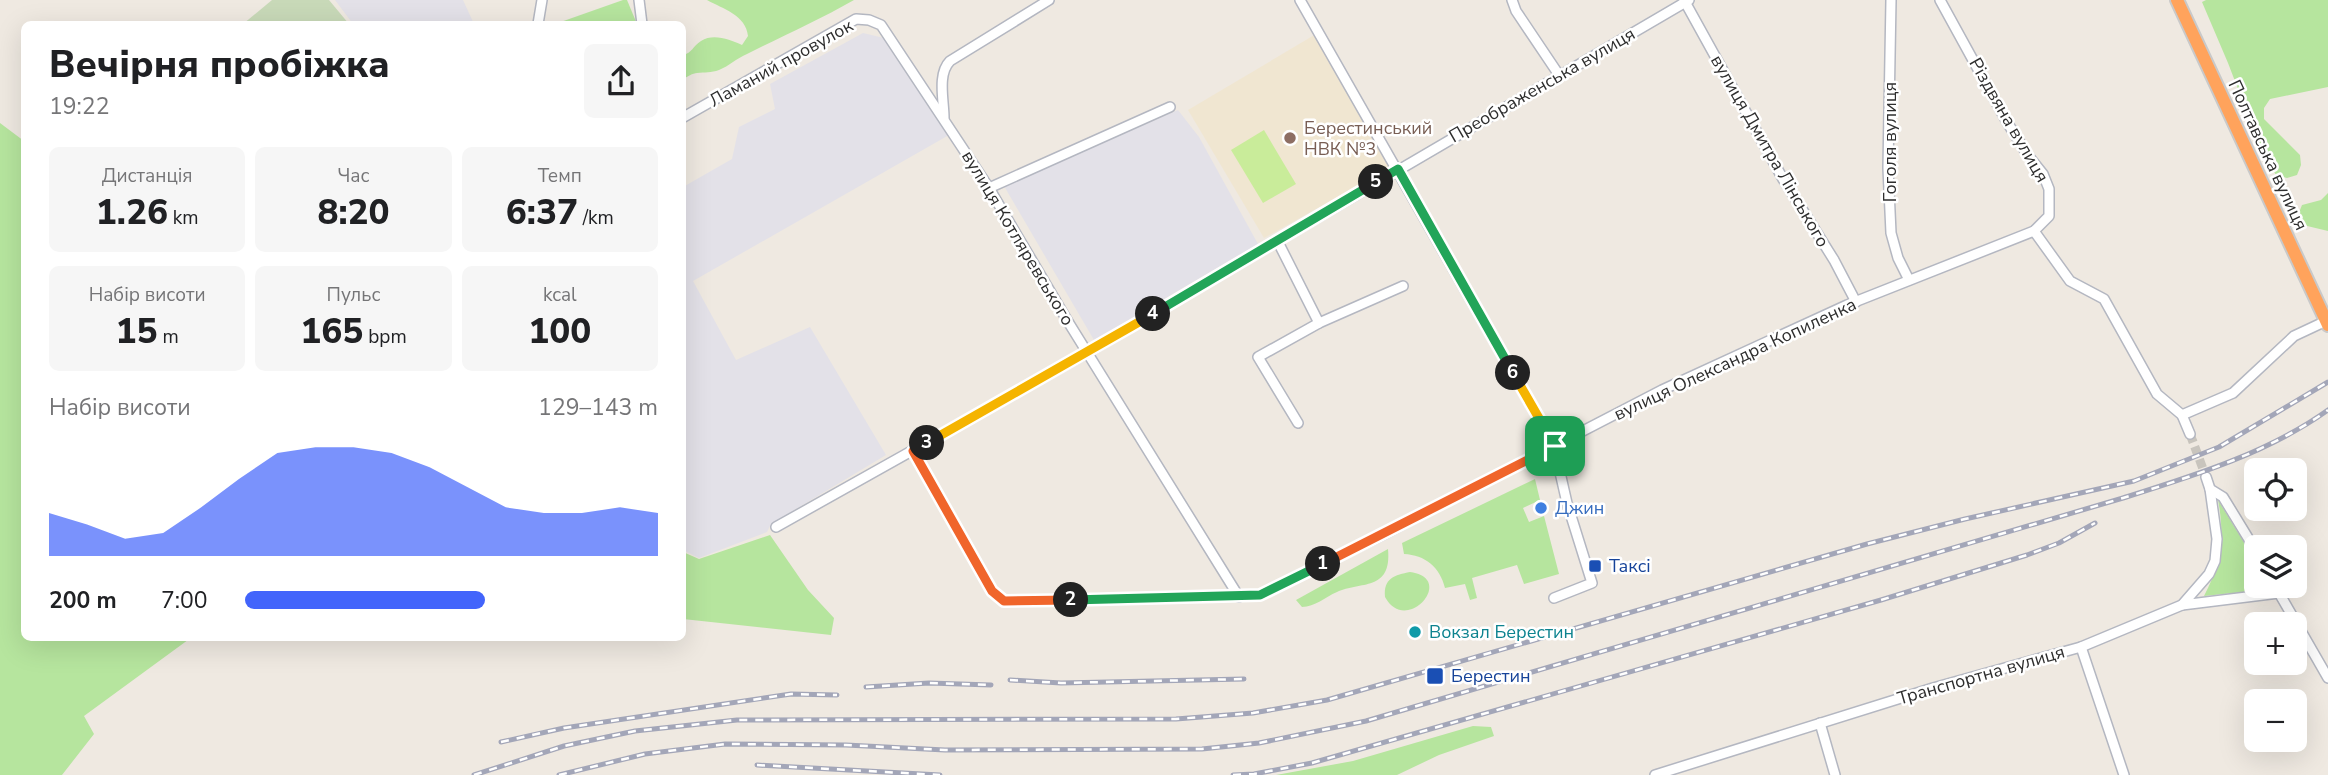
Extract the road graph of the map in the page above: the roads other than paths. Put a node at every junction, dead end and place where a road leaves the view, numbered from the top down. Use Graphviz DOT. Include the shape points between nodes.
graph roads {
  1 [pos="542,0"];
  2 [pos="639,0"];
  3 [pos="1049,0"];
  4 [pos="1300,0"];
  5 [pos="1512,0"];
  6 [pos="1891,0"];
  7 [pos="1940,0"];
  8 [pos="2177,0"];
  9 [pos="1686,1"];
  10 [pos="538,21"];
  11 [pos="642,21"];
  12 [pos="881,25"];
  13 [pos="1559,75"];
  14 [pos="1170,107"];
  15 [pos="686,116"];
  16 [pos="944,120"];
  17 [pos="1398,169"];
  18 [pos="989,188"];
  19 [pos="2034,230"];
  20 [pos="1277,240"];
  21 [pos="1909,280"];
  22 [pos="1403,286"];
  23 [pos="1856,302"];
  24 [pos="1319,323"];
  25 [pos="2327,323"];
  26 [pos="1088,352"];
  27 [pos="2182,415"];
  28 [pos="1298,424"];
  29 [pos="2190,434"];
  30 [pos="1555,446"];
  31 [pos="913,451"];
  32 [pos="2206,477"];
  33 [pos="2210,489"];
  34 [pos="776,527"];
  35 [pos="2246,535"];
  36 [pos="2244,595"];
  37 [pos="1239,597"];
  38 [pos="1553,598"];
  39 [pos="2282,598"];
  40 [pos="2182,605"];
  41 [pos="2081,647"];
  42 [pos="2328,678"];
  43 [pos="1820,723"];
  44 [pos="1655,775"];
  45 [pos="1835,775"];
  46 [pos="2124,775"];
  1 -- 10 [label="street"];
  2 -- 11 [label="street"];
  3 -- 16 [label="street" via="945,66"];
  4 -- 17 [label="street"];
  5 -- 13 [label="street"];
  6 -- 21 [label="street, Гоголя вулиця" via="1891,233"];
  7 -- 19 [label="street, Різдвяна вулиця" via="2007,122 2043,174 2049,189 2049,216"];
  8 -- 25 [label="highway, Полтавська вулиця"];
  9 -- 13 [label="street, Преображенська вулиця"];
  9 -- 23 [label="street, вулиця Дмитра Лінського"];
  12 -- 15 [label="street, Ламаний провулок" via="856,19"];
  12 -- 16 [label="street, вулиця Котляревського"];
  13 -- 17 [label="street, Преображенська вулиця"];
  14 -- 18 [label="street"];
  16 -- 18 [label="street, вулиця Котляревського"];
  17 -- 20 [label="street, Преображенська вулиця"];
  17 -- 30 [label="street"];
  18 -- 26 [label="street, вулиця Котляревського"];
  19 -- 21 [label="street, вулиця Олександра Копиленка"];
  19 -- 27 [label="street" via="2070,281 2104,299 2157,394"];
  20 -- 24 [label="street"];
  20 -- 26 [label="street, Преображенська вулиця"];
  21 -- 23 [label="street, вулиця Олександра Копиленка"];
  22 -- 24 [label="street"];
  23 -- 30 [label="street, вулиця Олександра Копиленка" via="1662,390"];
  24 -- 28 [label="street" via="1258,357"];
  25 -- 27 [label="street" via="2294,336 2233,393"];
  26 -- 31 [label="street, Преображенська вулиця"];
  26 -- 37 [label="street, вулиця Котляревського"];
  27 -- 29 [label="street"];
  30 -- 37 [label="street, вулиця Олександра Копиленка" via="1260,595"];
  30 -- 38 [label="street" via="1592,583"];
  31 -- 34 [label="street, Преображенська вулиця"];
  31 -- 37 [label="street, вулиця Олександра Копиленка" via="992,591 1004,601"];
  32 -- 33 [label="street"];
  33 -- 35 [label="street" via="2223,497"];
  33 -- 40 [label="street, Транспортна вулиця" via="2217,539 2215,561 2209,575"];
  36 -- 40 [label="street"];
  39 -- 42 [label="street"];
  40 -- 41 [label="street, Транспортна вулиця"];
  41 -- 43 [label="street, Транспортна вулиця"];
  41 -- 46 [label="street"];
  43 -- 44 [label="street, Транспортна вулиця"];
  43 -- 45 [label="street"];
}
